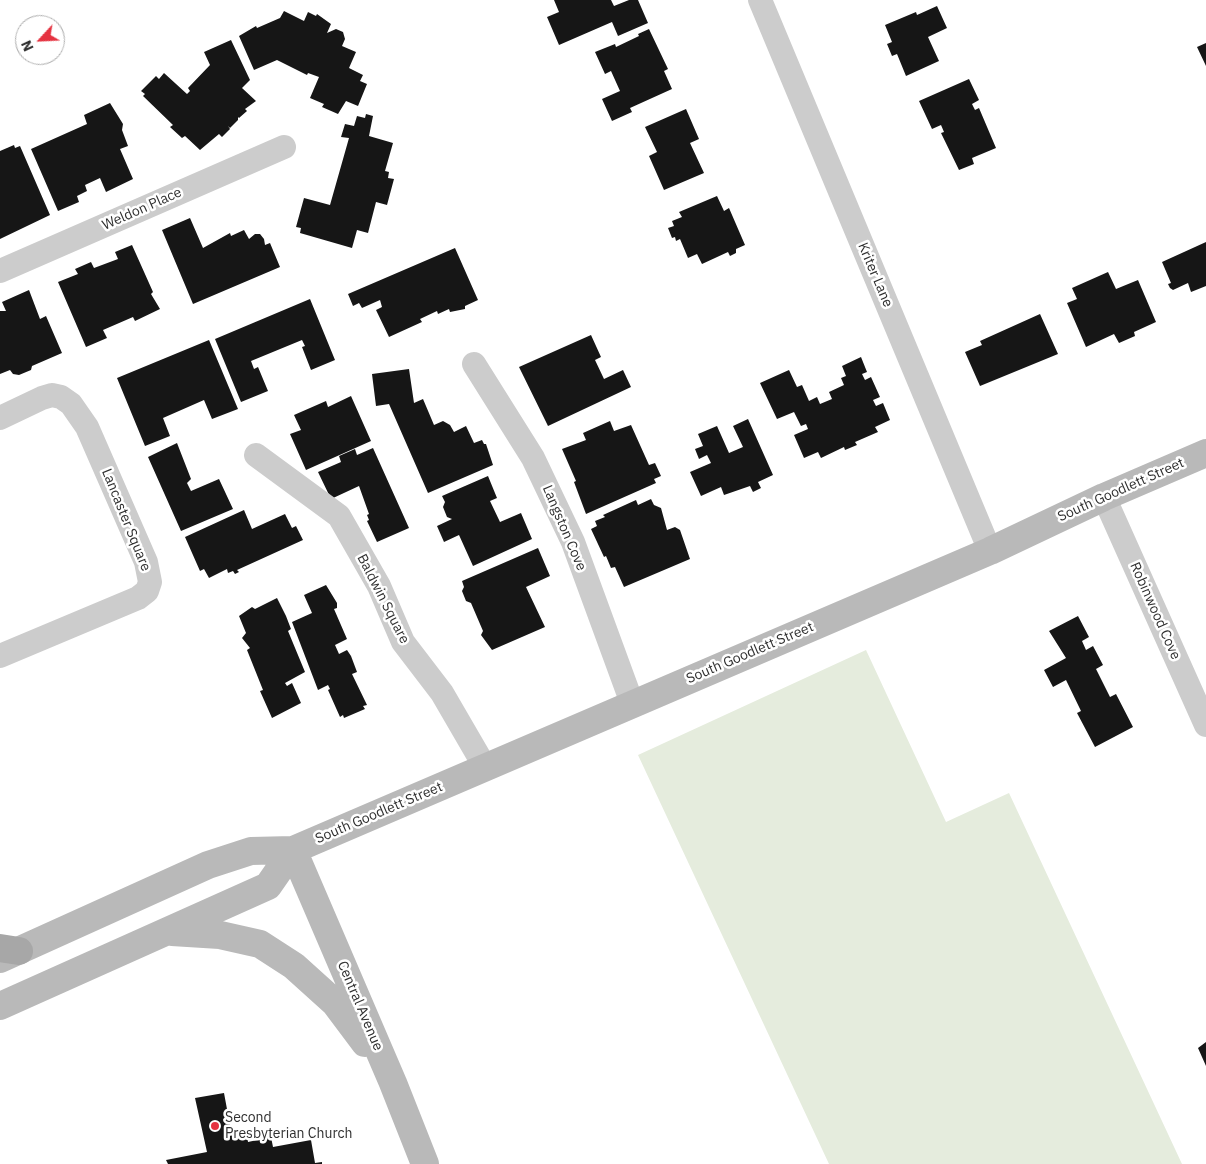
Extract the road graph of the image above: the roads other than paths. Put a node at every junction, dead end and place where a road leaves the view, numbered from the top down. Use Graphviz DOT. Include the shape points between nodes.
graph roads {
  1 [pos="760,0"];
  2 [pos="284,147"];
  3 [pos="0,271"];
  4 [pos="474,364"];
  5 [pos="0,418"];
  6 [pos="1206,452"];
  7 [pos="256,455"];
  8 [pos="1104,497"];
  9 [pos="990,551"];
  10 [pos="0,656"];
  11 [pos="632,703"];
  12 [pos="1206,726"];
  13 [pos="485,767"];
  14 [pos="293,850"];
  15 [pos="169,932"];
  16 [pos="6,952"];
  17 [pos="0,1006"];
  18 [pos="393,1083"];
  19 [pos="425,1164"];
  1 -- 9 [label="street, Kriter Lane"];
  2 -- 3 [label="street, Weldon Place"];
  4 -- 11 [label="street, Langston Cove" via="537,466 573,542"];
  5 -- 10 [label="street, Lancaster Square" via="52,395 71,404 99,454 146,562 150,582 147,591 138,598"];
  6 -- 8 [label="main road, South Goodlett Street"];
  7 -- 13 [label="street, Baldwin Square" via="339,516 379,586 403,642 442,693"];
  8 -- 9 [label="main road, South Goodlett Street"];
  8 -- 12 [label="street, Robinwood Cove"];
  9 -- 11 [label="main road, South Goodlett Street"];
  11 -- 13 [label="main road, South Goodlett Street"];
  13 -- 14 [label="main road, South Goodlett Street"];
  14 -- 15 [label="main road" via="268,886"];
  14 -- 16 [label="main road, South Goodlett Street" via="251,851 208,865"];
  14 -- 18 [label="main road, Central Avenue"];
  15 -- 17 [label="main road"];
  15 -- 18 [label="main road" via="220,935 260,944 294,966 335,1003"];
  18 -- 19 [label="main road, Central Avenue"];
}
